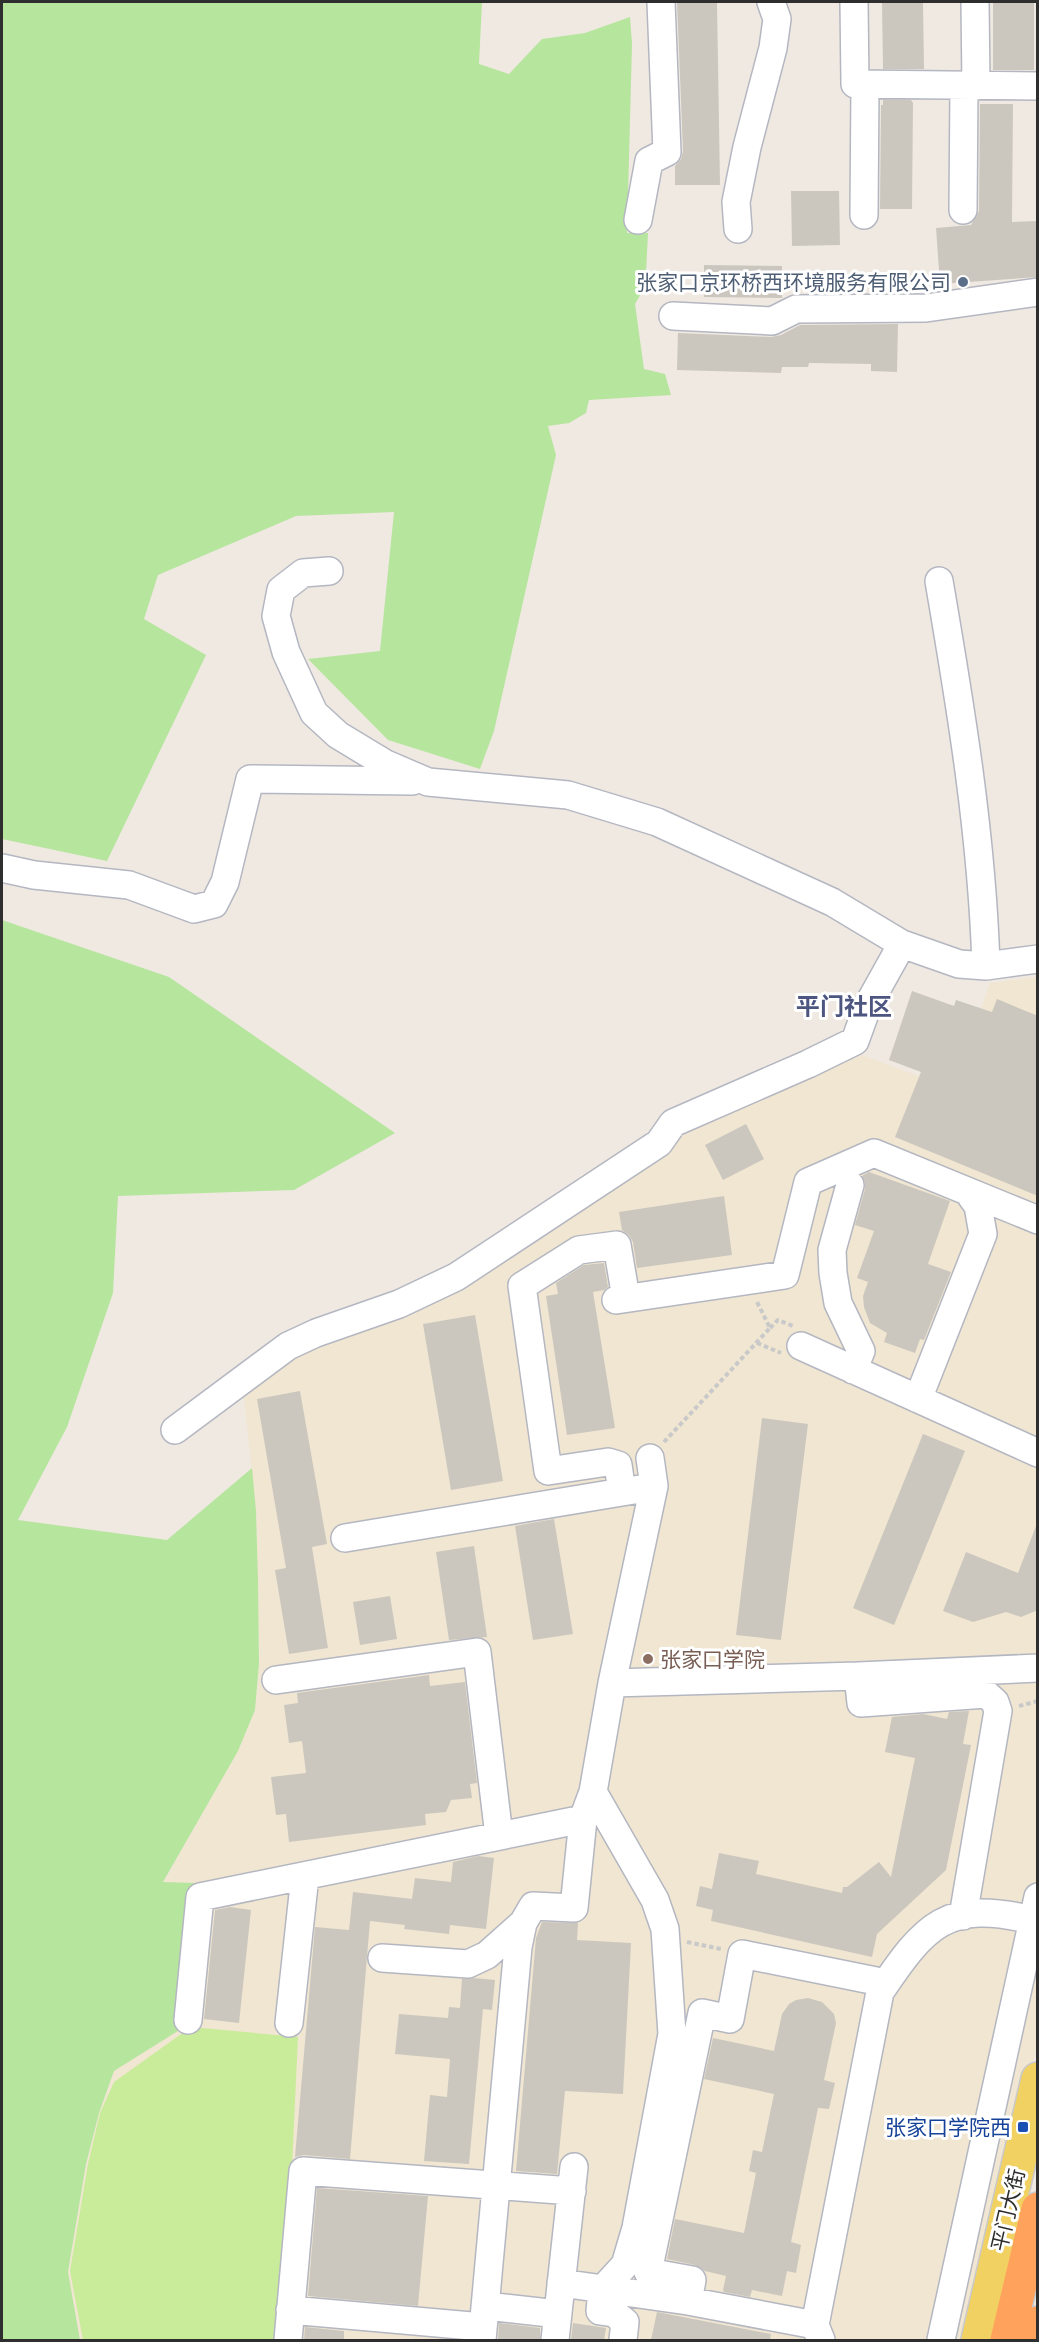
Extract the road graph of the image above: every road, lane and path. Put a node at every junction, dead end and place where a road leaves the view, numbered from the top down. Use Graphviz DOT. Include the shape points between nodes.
graph roads {
  1 [pos="662,2"];
  2 [pos="771,2"];
  3 [pos="854,2"];
  4 [pos="975,2"];
  5 [pos="865,85"];
  6 [pos="970,86"];
  7 [pos="1038,86"];
  8 [pos="963,210"];
  9 [pos="864,215"];
  10 [pos="638,220"];
  11 [pos="738,229"];
  12 [pos="1038,292"];
  13 [pos="673,316"];
  14 [pos="329,570"];
  15 [pos="939,581"];
  16 [pos="428,782"];
  17 [pos="2,868"];
  18 [pos="902,944"];
  19 [pos="1038,959"];
  20 [pos="986,966"];
  21 [pos="850,1185"];
  22 [pos="968,1192"];
  23 [pos="1038,1220"];
  24 [pos="753,1279"];
  25 [pos="801,1346"];
  26 [pos="853,1370"];
  27 [pos="918,1399"];
  28 [pos="176,1430"];
  29 [pos="1038,1453"];
  30 [pos="650,1458"];
  31 [pos="654,1486"];
  32 [pos="622,1492"];
  33 [pos="345,1538"];
  34 [pos="1038,1668"];
  35 [pos="858,1676"];
  36 [pos="276,1680"];
  37 [pos="612,1683"];
  38 [pos="593,1792"];
  39 [pos="584,1819"];
  40 [pos="499,1836"];
  41 [pos="305,1876"];
  42 [pos="1035,1909"];
  43 [pos="963,1916"];
  44 [pos="523,1923"];
  45 [pos="666,1937"];
  46 [pos="742,1954"];
  47 [pos="382,1958"];
  48 [pos="886,1983"];
  49 [pos="188,2020"];
  50 [pos="289,2023"];
  51 [pos="1038,2079"];
  52 [pos="496,2185"];
  53 [pos="971,2201"];
  54 [pos="1023,2209"];
  55 [pos="561,2283"];
  56 [pos="602,2290"];
  57 [pos="688,2301"];
  58 [pos="291,2310"];
  59 [pos="558,2314"];
  60 [pos="1038,2323"];
  61 [pos="484,2324"];
  62 [pos="818,2333"];
  63 [pos="288,2340"];
  64 [pos="555,2340"];
  65 [pos="623,2340"];
  66 [pos="941,2340"];
  67 [pos="978,2340"];
  68 [pos="1007,2340"];
  69 [pos="1034,2340"];
  1 -- 10 [label="street" via="667,152 649,161"];
  2 -- 11 [label="street" via="777,19 773,48 738,191"];
  3 -- 5 [label="street" via="855,84"];
  4 -- 6 [label="street"];
  5 -- 6 [label="street"];
  5 -- 9 [label="street"];
  6 -- 7 [label="street"];
  6 -- 8 [label="street"];
  12 -- 13 [label="street" via="926,308 796,309 772,321"];
  14 -- 16 [label="street" via="303,573 281,590 276,616 286,652 314,713 338,735 386,764"];
  15 -- 20 [label="street" via="976,822"];
  16 -- 17 [label="street" via="250,778 225,882 214,904 194,909 129,885"];
  16 -- 18 [label="street" via="568,795 657,822 832,902"];
  18 -- 20 [label="street" via="959,964"];
  18 -- 28 [label="street" via="868,1005 855,1041 673,1123 659,1143 456,1277 399,1304 288,1346"];
  19 -- 20 [label="street"];
  21 -- 26 [label="street" via="832,1250 838,1303 861,1351"];
  22 -- 23 [label="street"];
  22 -- 24 [label="street" via="874,1153 808,1182 785,1275"];
  22 -- 27 [label="street" via="978,1206 983,1234"];
  24 -- 30 [label="path" via="757,1304 770,1328"];
  24 -- 32 [label="street" via="621,1299 617,1245 579,1250 522,1286 548,1471 608,1461 618,1465"];
  25 -- 26 [label="street"];
  26 -- 27 [label="street"];
  27 -- 29 [label="street"];
  30 -- 31 [label="street"];
  31 -- 32 [label="street"];
  31 -- 37 [label="street"];
  32 -- 33 [label="street"];
  34 -- 35 [label="street"];
  35 -- 37 [label="street"];
  35 -- 43 [label="street" via="861,1703 986,1694 995,1702 998,1711"];
  36 -- 40 [label="street" via="477,1652"];
  37 -- 38 [label="street"];
  38 -- 39 [label="street"];
  38 -- 45 [label="street" via="655,1900"];
  39 -- 40 [label="street"];
  39 -- 44 [label="street" via="574,1908 534,1906"];
  40 -- 41 [label="street"];
  41 -- 49 [label="street" via="200,1897"];
  41 -- 50 [label="street"];
  42 -- 43 [label="street"];
  42 -- 53 [label="street"];
  43 -- 48 [label="street" via="931,1928 906,1953"];
  44 -- 47 [label="street" via="487,1955 468,1964"];
  44 -- 52 [label="street"];
  45 -- 46 [label="path"];
  45 -- 56 [label="street" via="672,2034 631,2247 625,2265"];
  46 -- 48 [label="street"];
  46 -- 57 [label="street" via="730,2019 702,2013 648,2272 692,2280"];
  48 -- 62 [label="street" via="880,1992"];
  51 -- 54 [label="main road, 平门大街"];
  52 -- 55 [label="street" via="573,2179"];
  52 -- 58 [label="street" via="303,2171"];
  52 -- 61 [label="street"];
  53 -- 54 [label="street"];
  53 -- 66 [label="street"];
  54 -- 67 [label="main road, 平门大街"];
  54 -- 68 [label="highway"];
  55 -- 56 [label="street"];
  55 -- 59 [label="street"];
  56 -- 57 [label="street"];
  56 -- 65 [label="street" via="600,2311 614,2313 625,2322"];
  57 -- 62 [label="street"];
  58 -- 61 [label="street"];
  58 -- 63 [label="street"];
  59 -- 61 [label="street"];
  59 -- 64 [label="street"];
  60 -- 69 [label="highway"];
}
